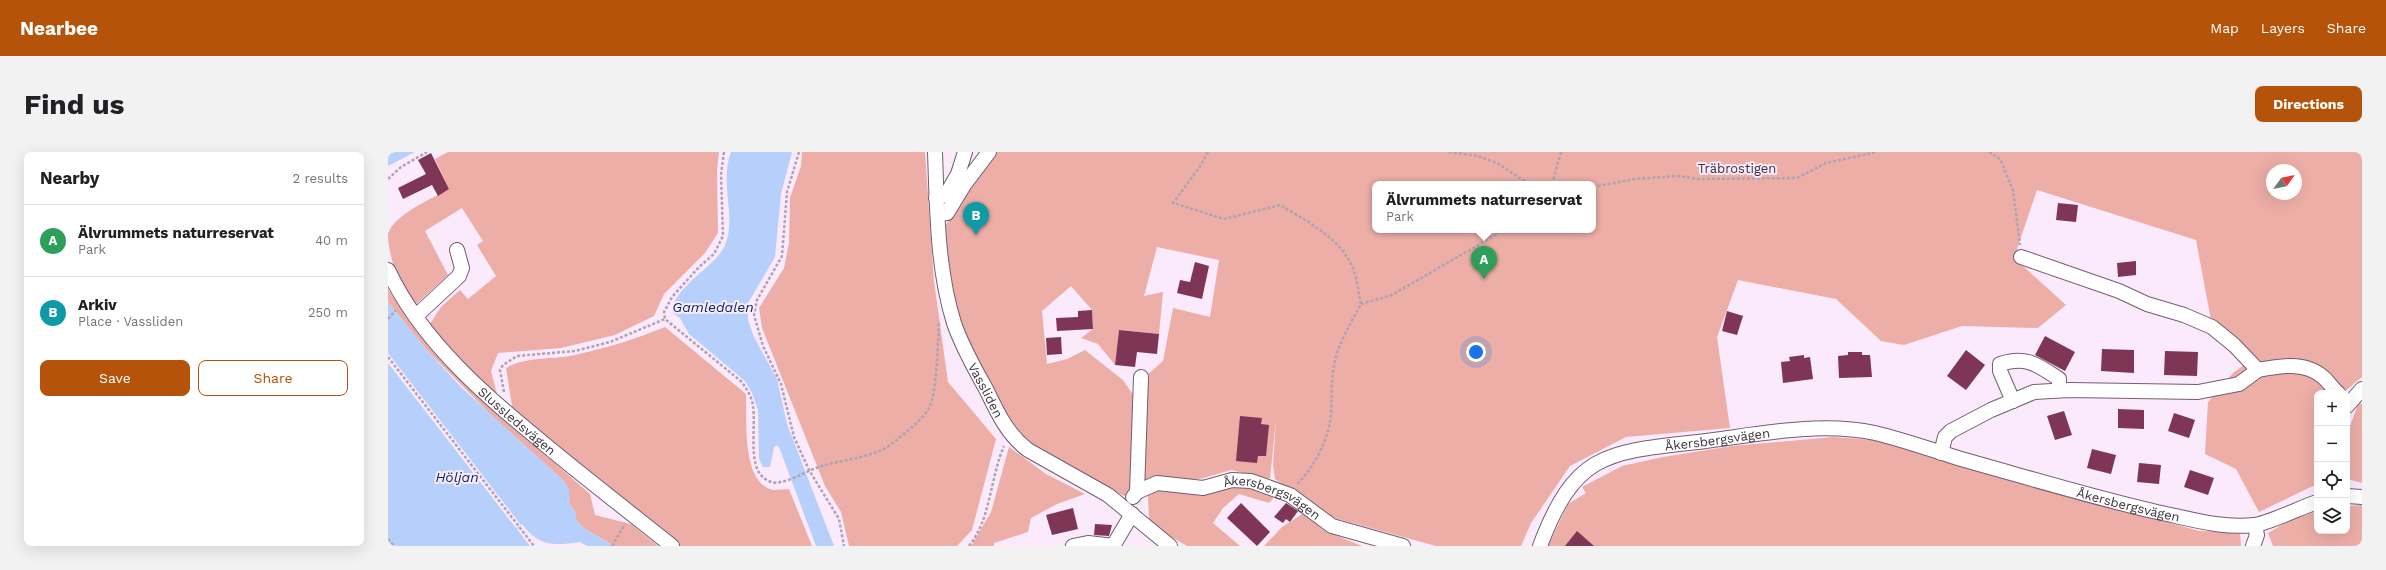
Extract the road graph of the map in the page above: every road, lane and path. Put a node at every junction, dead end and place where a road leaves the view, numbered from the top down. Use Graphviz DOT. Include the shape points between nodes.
graph roads {
  1 [pos="427,152"];
  2 [pos="724,152"];
  3 [pos="799,152"];
  4 [pos="935,152"];
  5 [pos="964,152"];
  6 [pos="989,152"];
  7 [pos="1208,152"];
  8 [pos="1449,152"];
  9 [pos="1561,152"];
  10 [pos="1877,152"];
  11 [pos="1989,152"];
  12 [pos="388,179"];
  13 [pos="1524,181"];
  14 [pos="1553,181"];
  15 [pos="1596,186"];
  16 [pos="936,198"];
  17 [pos="938,214"];
  18 [pos="1499,233"];
  19 [pos="457,250"];
  20 [pos="2021,258"];
  21 [pos="388,270"];
  22 [pos="949,300"];
  23 [pos="1361,304"];
  24 [pos="416,316"];
  25 [pos="665,318"];
  26 [pos="388,357"];
  27 [pos="2258,370"];
  28 [pos="1140,377"];
  29 [pos="2362,389"];
  30 [pos="2059,390"];
  31 [pos="2335,390"];
  32 [pos="2013,401"];
  33 [pos="2350,401"];
  34 [pos="508,415"];
  35 [pos="1012,437"];
  36 [pos="1941,453"];
  37 [pos="808,471"];
  38 [pos="1137,492"];
  39 [pos="1286,494"];
  40 [pos="2350,496"];
  41 [pos="2362,498"];
  42 [pos="2314,503"];
  43 [pos="1128,510"];
  44 [pos="631,515"];
  45 [pos="2255,526"];
  46 [pos="388,540"];
  47 [pos="1155,542"];
  48 [pos="613,545"];
  49 [pos="394,546"];
  50 [pos="534,546"];
  51 [pos="672,546"];
  52 [pos="844,546"];
  53 [pos="969,546"];
  54 [pos="1073,546"];
  55 [pos="1113,546"];
  56 [pos="1169,546"];
  57 [pos="1403,546"];
  58 [pos="1540,546"];
  59 [pos="2253,546"];
  1 -- 12 [label="path" via="401,167"];
  2 -- 25 [label="path" via="721,174 723,236 714,254 672,297 664,312"];
  3 -- 37 [label="path" via="787,192 782,256 757,300 754,315 763,346 782,384 790,425"];
  4 -- 16 [label="street, Vassliden"];
  5 -- 16 [label="street" via="958,174 946,195"];
  6 -- 17 [label="street" via="947,213"];
  7 -- 23 [label="path" via="1172,203 1224,219 1280,205 1335,243 1352,264"];
  8 -- 13 [label="path" via="1478,156 1497,163"];
  9 -- 14 [label="path"];
  10 -- 15 [label="path, Träbrostigen" via="1826,163 1797,178 1699,179 1678,176 1635,179"];
  11 -- 20 [label="path" via="2000,160 2013,190"];
  16 -- 17 [label="street, Vassliden"];
  17 -- 22 [label="street, Vassliden"];
  18 -- 23 [label="path" via="1392,295"];
  19 -- 24 [label="street" via="462,268 459,276"];
  20 -- 27 [label="street" via="2119,290 2147,304 2212,327"];
  21 -- 24 [label="street, Slussledsvägen"];
  22 -- 35 [label="street, Vassliden" via="963,347"];
  22 -- 37 [label="path" via="940,310 933,399 928,409 885,448"];
  23 -- 39 [label="path" via="1334,364 1331,416 1318,455 1303,478"];
  24 -- 34 [label="street, Slussledsvägen" via="461,369"];
  25 -- 34 [label="path" via="641,331 610,342 575,351 525,355 509,360 500,370"];
  25 -- 37 [label="path" via="742,382 750,393 757,470 762,477 770,482 779,483"];
  26 -- 50 [label="path"];
  27 -- 30 [label="street" via="2239,384 2198,392"];
  27 -- 31 [label="street" via="2291,366 2309,369 2322,376"];
  28 -- 38 [label="street"];
  29 -- 33 [label="street"];
  30 -- 32 [label="street" via="2034,392"];
  30 -- 32 [label="street" via="2059,379 2040,367 2025,360 2010,360 2000,364 2000,371"];
  32 -- 36 [label="street" via="1951,431 1945,438"];
  34 -- 44 [label="street, Slussledsvägen"];
  35 -- 43 [label="street, Vassliden" via="1040,458"];
  35 -- 53 [label="path" via="1004,446 999,458 978,532"];
  36 -- 45 [label="street, Åkersbergsvägen" via="2096,498 2192,519"];
  36 -- 58 [label="street, Åkersbergsvägen" via="1875,434 1837,428 1625,451 1599,461 1575,479 1552,514"];
  37 -- 52 [label="path" via="839,519"];
  38 -- 39 [label="street, Åkersbergsvägen" via="1157,483 1203,488 1239,479 1272,487"];
  38 -- 43 [label="street, Åkersbergsvägen"];
  39 -- 57 [label="street, Åkersbergsvägen" via="1332,526"];
  40 -- 41 [label="street"];
  42 -- 45 [label="street, Åkersbergsvägen"];
  43 -- 47 [label="street"];
  43 -- 55 [label="street, Åkersbergsvägen"];
  44 -- 48 [label="path"];
  44 -- 51 [label="street, Slussledsvägen"];
  45 -- 59 [label="street" via="2257,534"];
  46 -- 49 [label="path"];
  47 -- 56 [label="street"];
  54 -- 55 [label="street" via="1088,543"];
}
